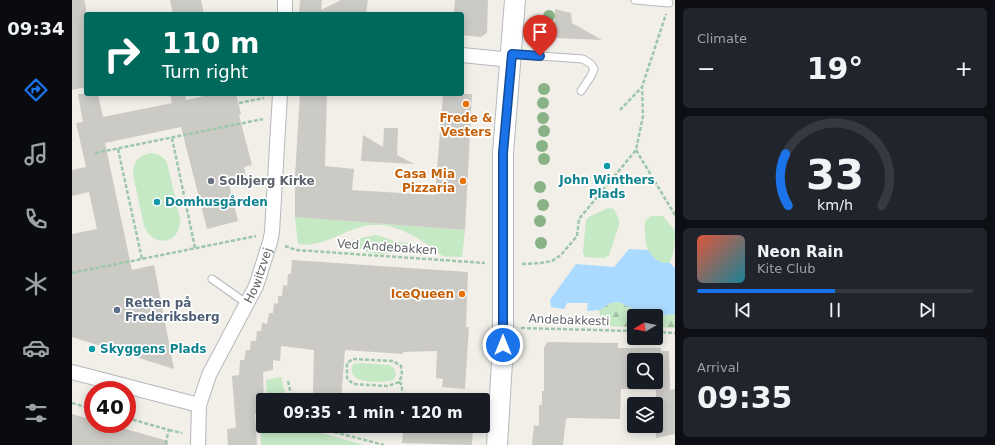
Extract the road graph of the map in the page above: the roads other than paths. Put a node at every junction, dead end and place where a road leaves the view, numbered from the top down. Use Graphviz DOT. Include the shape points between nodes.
graph roads {
  1 [pos="286,0"];
  2 [pos="515,0"];
  3 [pos="635,0"];
  4 [pos="668,6"];
  5 [pos="285,12"];
  6 [pos="464,55"];
  7 [pos="511,57"];
  8 [pos="581,90"];
  9 [pos="280,96"];
  10 [pos="212,279"];
  11 [pos="246,303"];
  12 [pos="72,372"];
  13 [pos="199,405"];
  14 [pos="198,445"];
  15 [pos="496,445"];
  1 -- 5 [label="street"];
  2 -- 7 [label="street"];
  3 -- 4 [label="lane"];
  6 -- 7 [label="street"];
  7 -- 8 [label="lane" via="583,59 594,69"];
  7 -- 15 [label="street" via="503,153 503,327"];
  9 -- 11 [label="street, Howitzvej" via="271,237 256,286"];
  10 -- 11 [label="lane"];
  11 -- 13 [label="street, Howitzvej" via="208,375"];
  12 -- 13 [label="street"];
  13 -- 14 [label="street, Howitzvej"];
}
